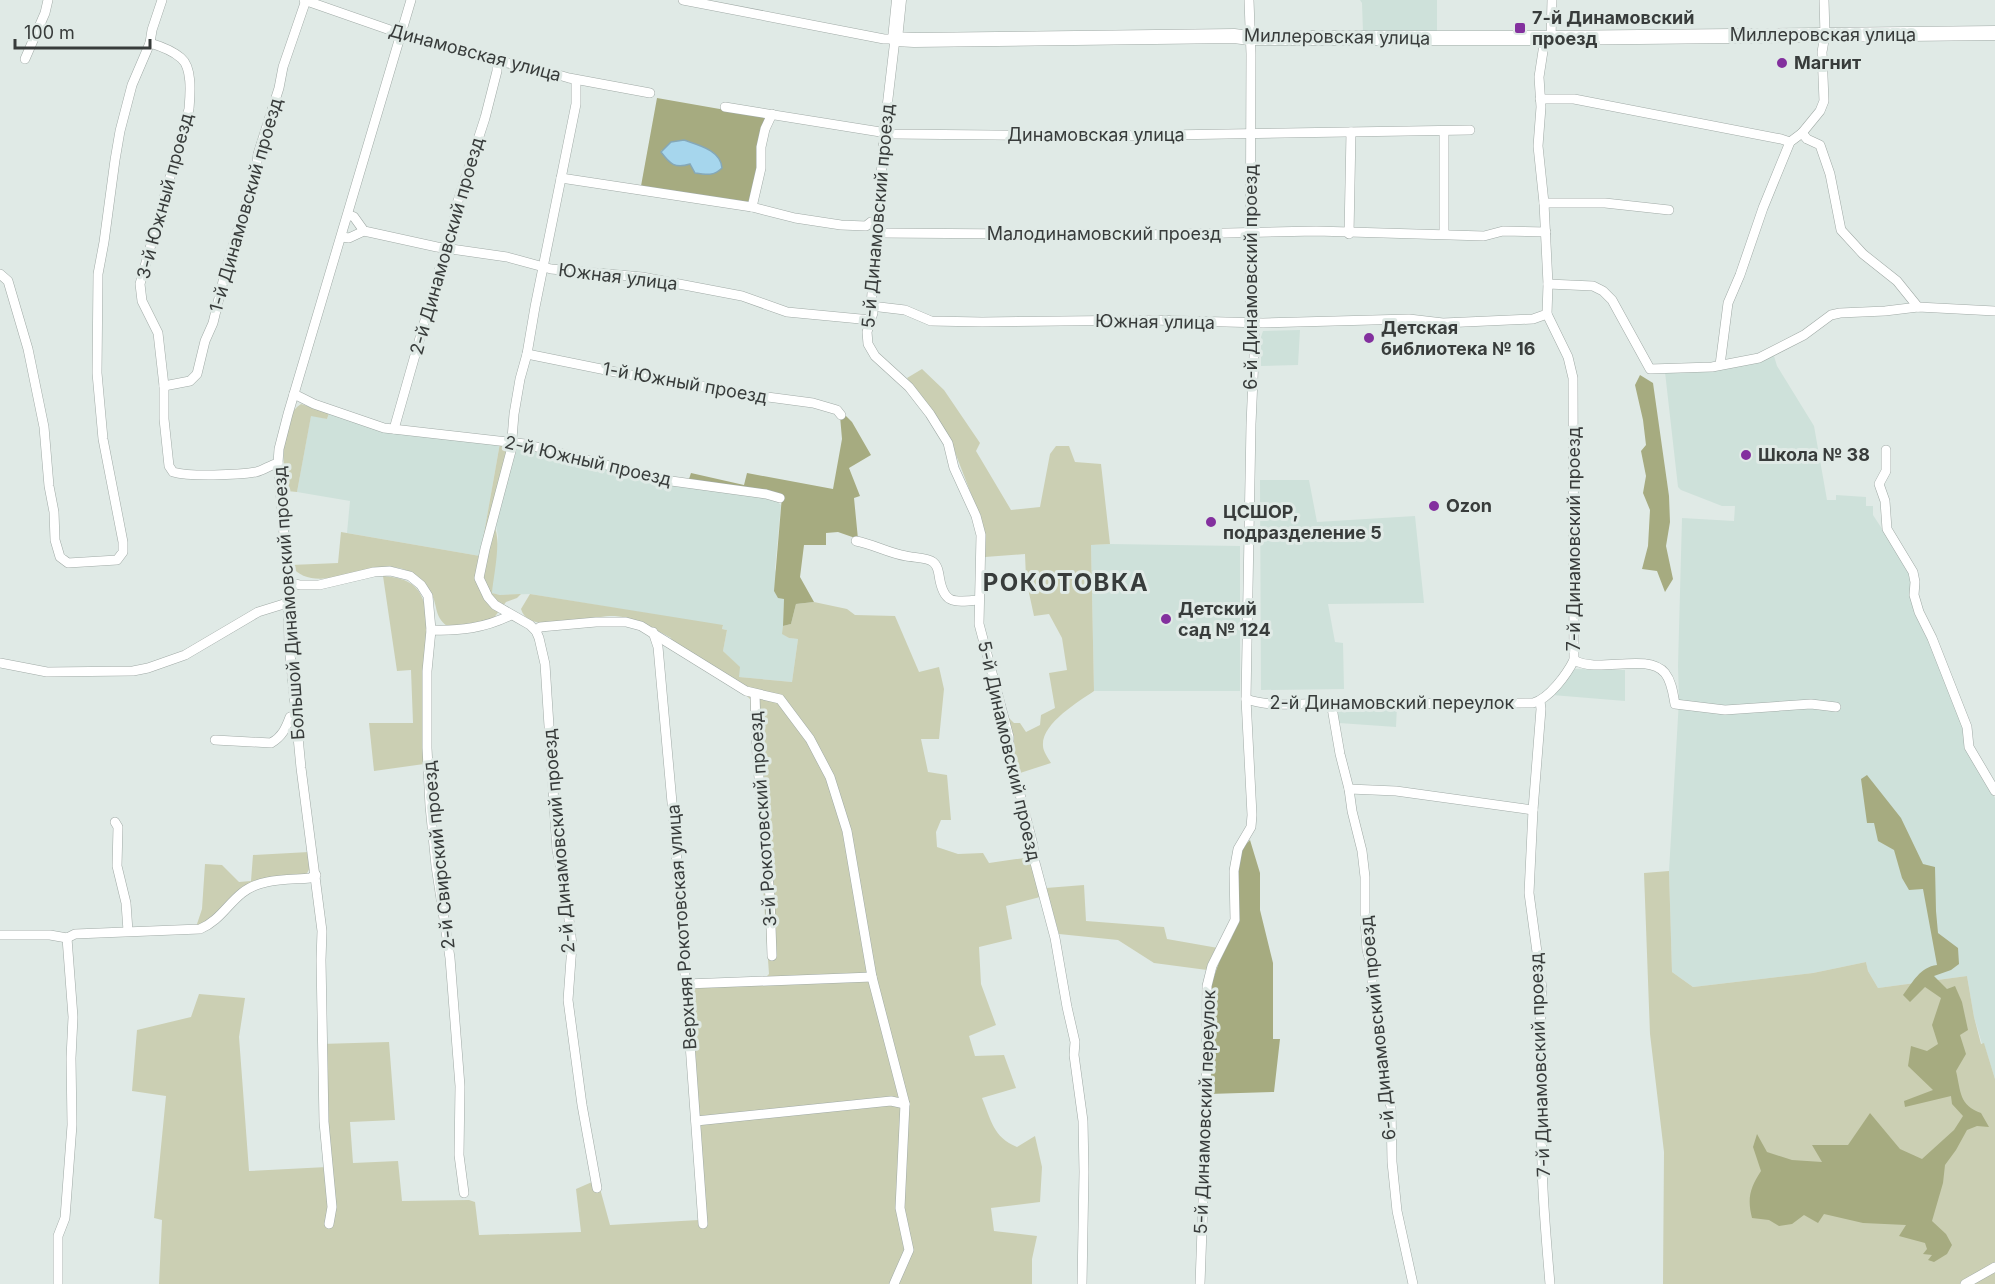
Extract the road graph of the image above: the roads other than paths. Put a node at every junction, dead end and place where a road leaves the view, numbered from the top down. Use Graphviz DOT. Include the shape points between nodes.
graph roads {
  1 [pos="48,0"];
  2 [pos="162,0"];
  3 [pos="305,0"];
  4 [pos="411,0"];
  5 [pos="683,0"];
  6 [pos="899,0"];
  7 [pos="1249,0"];
  8 [pos="1552,0"];
  9 [pos="1824,0"];
  10 [pos="1995,33"];
  11 [pos="402,34"];
  12 [pos="1824,35"];
  13 [pos="1250,38"];
  14 [pos="1548,38"];
  15 [pos="895,39"];
  16 [pos="150,43"];
  17 [pos="25,59"];
  18 [pos="497,61"];
  19 [pos="576,80"];
  20 [pos="650,93"];
  21 [pos="1540,99"];
  22 [pos="725,107"];
  23 [pos="772,114"];
  24 [pos="1470,130"];
  25 [pos="1444,131"];
  26 [pos="1351,132"];
  27 [pos="885,133"];
  28 [pos="1802,133"];
  29 [pos="1250,135"];
  30 [pos="1790,142"];
  31 [pos="561,178"];
  32 [pos="1544,203"];
  33 [pos="752,207"];
  34 [pos="1669,210"];
  35 [pos="348,215"];
  36 [pos="879,221"];
  37 [pos="364,231"];
  38 [pos="1546,232"];
  39 [pos="878,233"];
  40 [pos="1251,234"];
  41 [pos="1349,234"];
  42 [pos="1444,234"];
  43 [pos="342,237"];
  44 [pos="446,248"];
  45 [pos="544,266"];
  46 [pos="0,273"];
  47 [pos="1548,284"];
  48 [pos="871,306"];
  49 [pos="1918,307"];
  50 [pos="1995,311"];
  51 [pos="1547,314"];
  52 [pos="871,320"];
  53 [pos="1254,323"];
  54 [pos="527,354"];
  55 [pos="1719,365"];
  56 [pos="164,386"];
  57 [pos="294,394"];
  58 [pos="841,415"];
  59 [pos="394,429"];
  60 [pos="511,441"];
  61 [pos="1886,450"];
  62 [pos="278,463"];
  63 [pos="780,498"];
  64 [pos="856,541"];
  65 [pos="288,582"];
  66 [pos="978,600"];
  67 [pos="287,603"];
  68 [pos="511,615"];
  69 [pos="431,630"];
  70 [pos="536,631"];
  71 [pos="653,632"];
  72 [pos="1574,660"];
  73 [pos="0,663"];
  74 [pos="755,693"];
  75 [pos="1246,699"];
  76 [pos="1540,701"];
  77 [pos="1331,702"];
  78 [pos="1836,707"];
  79 [pos="296,715"];
  80 [pos="215,740"];
  81 [pos="1349,789"];
  82 [pos="1995,791"];
  83 [pos="1533,810"];
  84 [pos="115,822"];
  85 [pos="316,875"];
  86 [pos="128,931"];
  87 [pos="0,935"];
  88 [pos="67,938"];
  89 [pos="771,956"];
  90 [pos="872,977"];
  91 [pos="686,984"];
  92 [pos="905,1104"];
  93 [pos="696,1121"];
  94 [pos="597,1188"];
  95 [pos="464,1193"];
  96 [pos="329,1224"];
  97 [pos="703,1224"];
  98 [pos="1995,1267"];
  99 [pos="58,1284"];
  100 [pos="894,1284"];
  101 [pos="1082,1284"];
  102 [pos="1200,1284"];
  103 [pos="1413,1284"];
  104 [pos="1550,1284"];
  105 [pos="1965,1284"];
  1 -- 17 [label="street"];
  2 -- 16 [label="street"];
  3 -- 11 [label="street, Динамовская улица"];
  3 -- 56 [label="street, 1-й Динамовский проезд" via="197,374 190,381"];
  4 -- 11 [label="street, Большой Динамовский проезд"];
  5 -- 15 [label="street, Миллеровская улица"];
  6 -- 15 [label="street, 5-й Динамовский проезд"];
  7 -- 13 [label="street, 6-й Динамовский проезд"];
  8 -- 14 [label="street, 7-й Динамовский проезд"];
  9 -- 12 [label="street"];
  10 -- 12 [label="street, Миллеровская улица"];
  11 -- 18 [label="street, Динамовская улица"];
  11 -- 35 [label="street, Большой Динамовский проезд"];
  12 -- 14 [label="street, Миллеровская улица"];
  12 -- 28 [label="street" via="1824,101"];
  13 -- 14 [label="street, Миллеровская улица"];
  13 -- 15 [label="street, Миллеровская улица"];
  13 -- 29 [label="street, 6-й Динамовский проезд"];
  14 -- 21 [label="street, 7-й Динамовский проезд" via="1539,77"];
  15 -- 27 [label="street, 5-й Динамовский проезд"];
  16 -- 46 [label="street" via="132,85 120,131 98,274 97,373 103,439 123,542 123,552 117,560 68,564 60,557 44,426 28,349 8,281"];
  16 -- 56 [label="street, 3-й Южный проезд" via="184,60 190,99 140,284 142,301 158,333"];
  18 -- 19 [label="street, Динамовская улица"];
  18 -- 44 [label="street, 2-й Динамовский проезд" via="485,118"];
  19 -- 20 [label="street, Динамовская улица"];
  19 -- 31 [label="street" via="576,104"];
  21 -- 30 [label="street" via="1574,99"];
  21 -- 32 [label="street, 7-й Динамовский проезд" via="1538,146"];
  22 -- 23 [label="street, Динамовская улица"];
  23 -- 27 [label="street, Динамовская улица"];
  23 -- 33 [label="street" via="761,147 761,168"];
  24 -- 25 [label="street, Динамовская улица"];
  25 -- 26 [label="street, Динамовская улица"];
  25 -- 42 [label="street"];
  26 -- 29 [label="street, Динамовская улица"];
  26 -- 41 [label="street"];
  27 -- 29 [label="street, Динамовская улица"];
  27 -- 36 [label="street, 5-й Динамовский проезд"];
  28 -- 30 [label="street"];
  28 -- 49 [label="street" via="1820,145 1841,230 1897,281"];
  29 -- 40 [label="street, 6-й Динамовский проезд"];
  30 -- 55 [label="street" via="1728,303"];
  31 -- 33 [label="street"];
  31 -- 45 [label="street"];
  32 -- 34 [label="street" via="1605,203"];
  32 -- 38 [label="street, 7-й Динамовский проезд"];
  33 -- 36 [label="street" via="841,225 866,226"];
  35 -- 37 [label="street"];
  35 -- 43 [label="street, Большой Динамовский проезд"];
  36 -- 39 [label="street, 5-й Динамовский проезд"];
  37 -- 43 [label="street, Южная улица"];
  37 -- 44 [label="street, Южная улица"];
  38 -- 42 [label="street, Малодинамовский проезд"];
  38 -- 47 [label="street, 7-й Динамовский проезд"];
  39 -- 40 [label="street, Малодинамовский проезд"];
  39 -- 48 [label="street, 5-й Динамовский проезд"];
  40 -- 41 [label="street, Малодинамовский проезд"];
  40 -- 53 [label="street, 6-й Динамовский проезд" via="1250,308"];
  41 -- 42 [label="street, Малодинамовский проезд"];
  43 -- 57 [label="street, Большой Динамовский проезд"];
  44 -- 45 [label="street, Южная улица"];
  44 -- 59 [label="street, 2-й Динамовский проезд"];
  45 -- 52 [label="street, Южная улица" via="642,277 742,296 787,312"];
  45 -- 54 [label="street"];
  47 -- 51 [label="street, 7-й Динамовский проезд"];
  47 -- 55 [label="street" via="1593,286 1603,291 1612,300 1650,369"];
  48 -- 52 [label="street, 5-й Динамовский проезд"];
  48 -- 53 [label="street, Южная улица" via="905,310 931,321"];
  49 -- 50 [label="street"];
  49 -- 55 [label="street" via="1831,315 1772,352"];
  51 -- 53 [label="street, Южная улица" via="1533,319 1483,322 1409,319"];
  51 -- 72 [label="street, 7-й Динамовский проезд" via="1568,357 1573,378"];
  52 -- 66 [label="street, 5-й Динамовский проезд" via="868,344 930,414 948,443 954,468 976,516 981,535"];
  53 -- 75 [label="street, 6-й Динамовский проезд"];
  54 -- 58 [label="street, 1-й Южный проезд" via="680,385 813,403"];
  54 -- 60 [label="street"];
  56 -- 62 [label="street, 3-й Южный проезд" via="164,419 173,472 245,473"];
  57 -- 59 [label="street, 2-й Южный проезд"];
  57 -- 62 [label="street, Большой Динамовский проезд"];
  59 -- 60 [label="street, 2-й Южный проезд"];
  60 -- 63 [label="street, 2-й Южный проезд" via="664,480"];
  60 -- 68 [label="street" via="479,578 488,597"];
  61 -- 82 [label="street" via="1886,471 1879,484 1887,530 1913,572 1919,612 1967,727 1970,747"];
  62 -- 65 [label="street, Большой Динамовский проезд"];
  64 -- 66 [label="street" via="892,554 930,560 937,567 944,596 958,602"];
  65 -- 67 [label="street, Большой Динамовский проезд"];
  65 -- 69 [label="street, 2-й Свирский проезд" via="319,585 374,572 410,576 428,596"];
  66 -- 101 [label="street, 5-й Динамовский проезд" via="979,624 1009,737 1008,761 1031,834 1075,1042 1083,1121"];
  67 -- 73 [label="street" via="252,615 185,655 148,669 47,672"];
  67 -- 79 [label="street, Большой Динамовский проезд"];
  68 -- 69 [label="street" via="477,629"];
  68 -- 70 [label="street"];
  69 -- 95 [label="street, 2-й Свирский проезд" via="427,671 430,806 450,958"];
  70 -- 71 [label="street, 3-й Рокотовский проезд" via="540,627 596,621 626,622"];
  70 -- 94 [label="street, 2-й Динамовский проезд" via="545,664 557,850 572,945 568,1000"];
  71 -- 74 [label="street, 3-й Рокотовский проезд"];
  71 -- 91 [label="street, Верхняя Рокотовская улица" via="658,647 671,781"];
  72 -- 76 [label="street, 7-й Динамовский проезд"];
  72 -- 78 [label="street" via="1593,665 1651,666 1664,672 1675,704 1725,710 1811,704"];
  74 -- 89 [label="street, 3-й Рокотовский проезд"];
  74 -- 90 [label="street" via="780,699 810,739 830,777 847,831"];
  75 -- 77 [label="street, 2-й Динамовский переулок" via="1261,704"];
  75 -- 102 [label="street, 5-й Динамовский переулок" via="1251,827 1238,849 1234,871 1235,920 1212,966 1207,986"];
  76 -- 77 [label="street, 2-й Динамовский переулок"];
  76 -- 83 [label="street, 7-й Динамовский проезд"];
  77 -- 81 [label="street, 6-й Динамовский проезд"];
  79 -- 80 [label="street" via="290,717 277,740 271,743"];
  79 -- 85 [label="street, Большой Динамовский проезд"];
  81 -- 83 [label="street" via="1396,791"];
  81 -- 103 [label="street, 6-й Динамовский проезд" via="1365,877 1367,950 1391,1107 1397,1210"];
  83 -- 104 [label="street, 7-й Динамовский проезд" via="1529,893 1542,989 1540,1128"];
  84 -- 86 [label="street" via="117,866"];
  85 -- 86 [label="street" via="253,886 200,929"];
  85 -- 96 [label="street, Большой Динамовский проезд" via="322,932 324,1122 332,1207"];
  86 -- 88 [label="street" via="75,934"];
  87 -- 88 [label="street"];
  88 -- 99 [label="street" via="73,1017 72,1125 65,1218 58,1236"];
  90 -- 91 [label="street"];
  90 -- 92 [label="street"];
  91 -- 93 [label="street, Верхняя Рокотовская улица"];
  92 -- 93 [label="street" via="891,1101"];
  92 -- 100 [label="street" via="900,1208 909,1250"];
  93 -- 97 [label="street, Верхняя Рокотовская улица"];
  98 -- 105 [label="street"];
}
